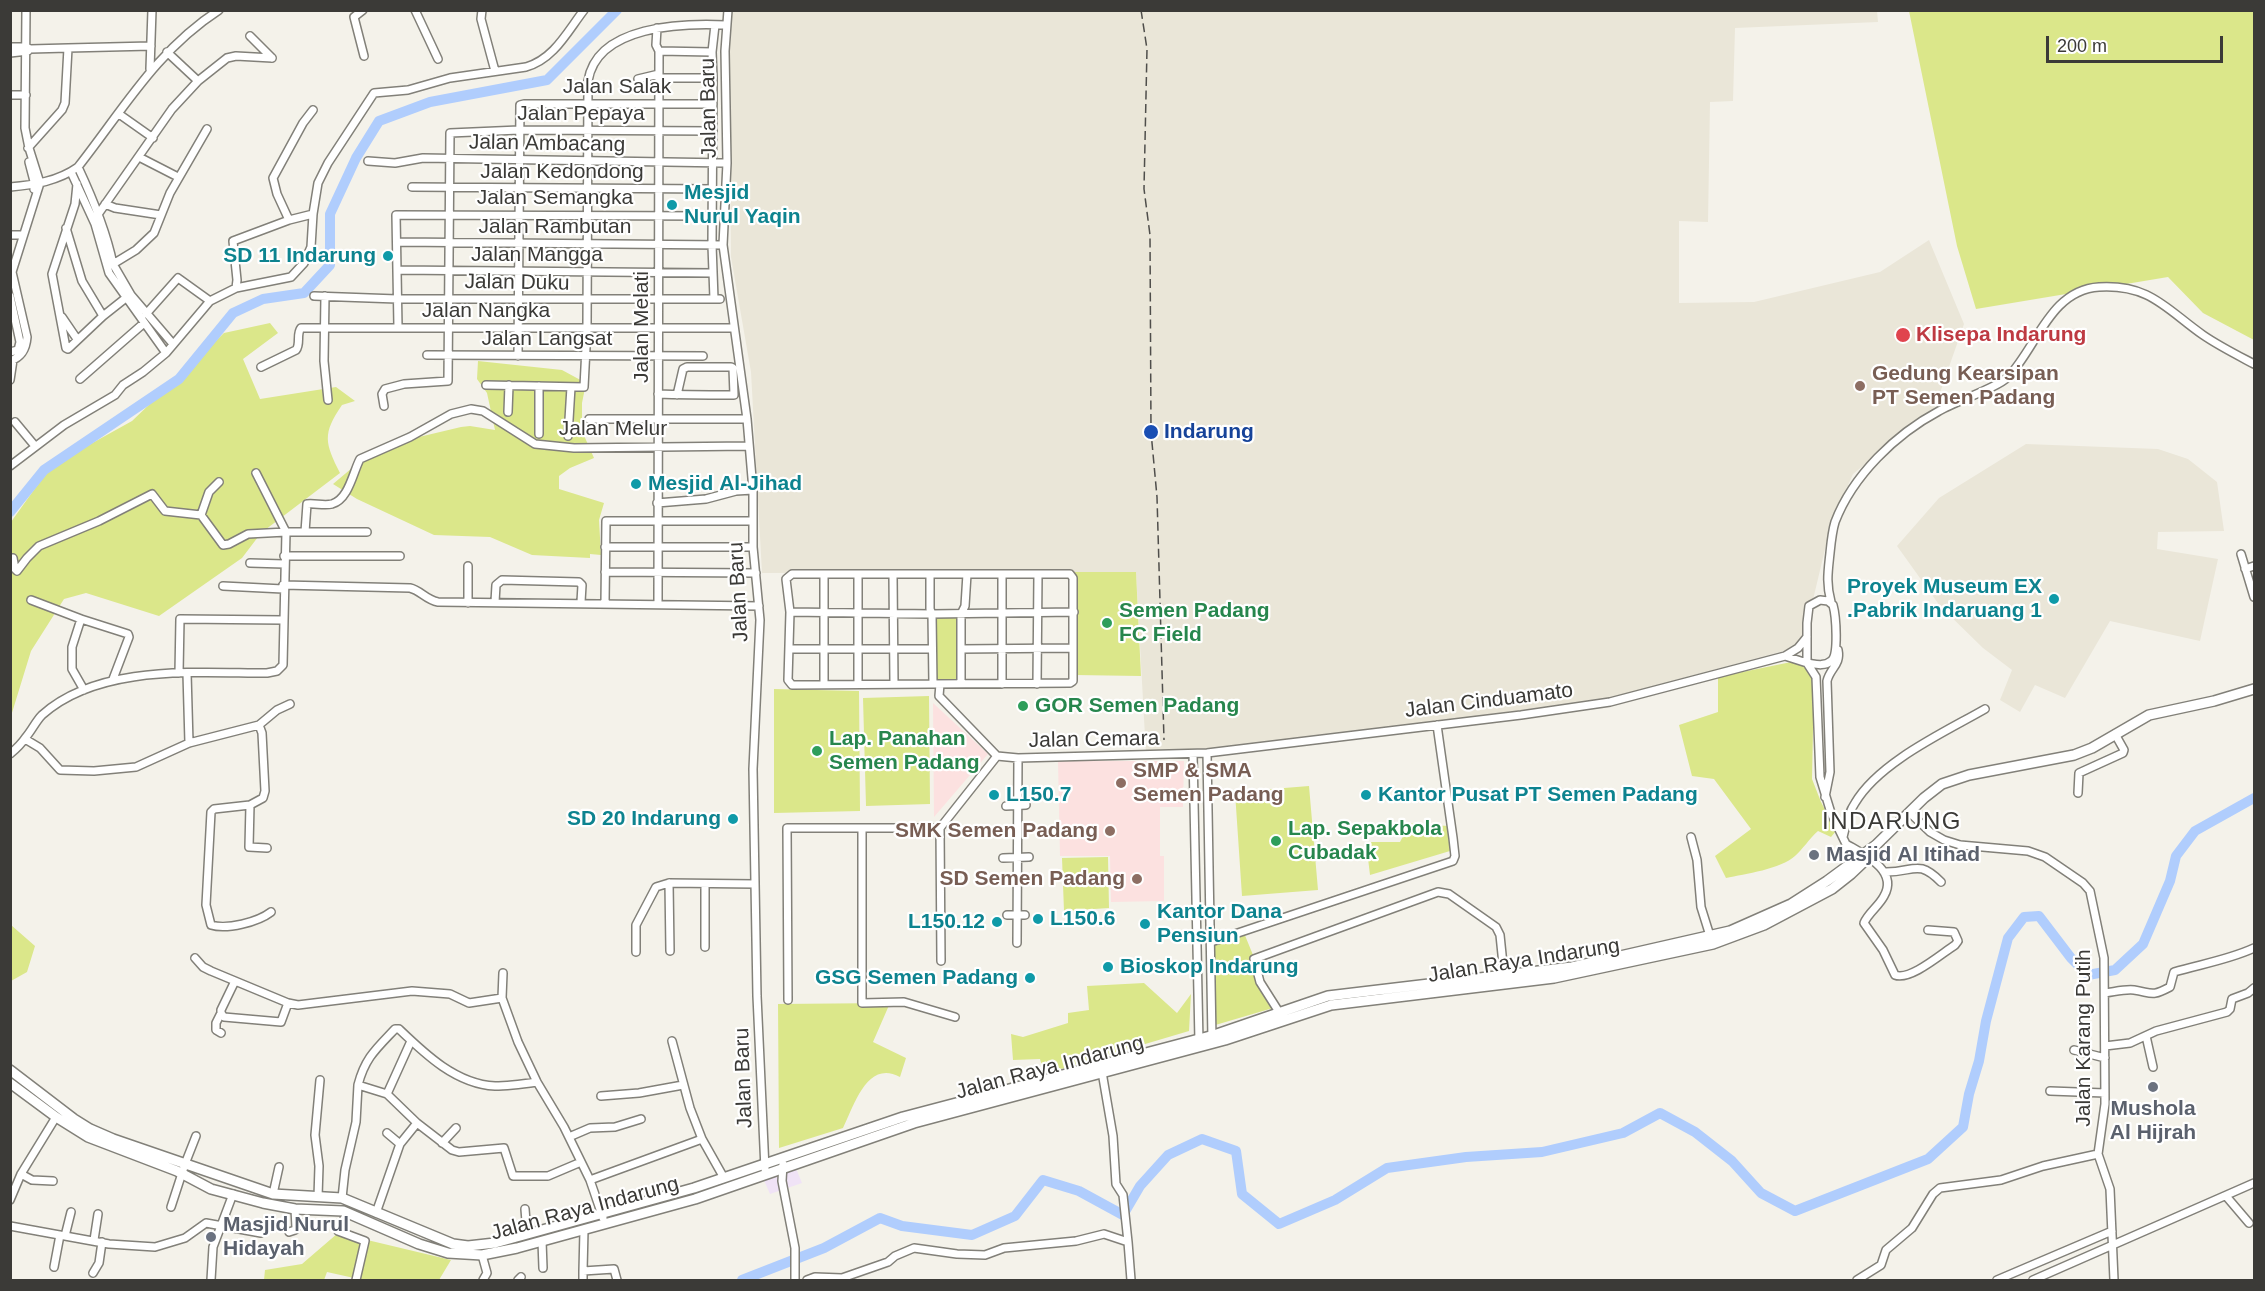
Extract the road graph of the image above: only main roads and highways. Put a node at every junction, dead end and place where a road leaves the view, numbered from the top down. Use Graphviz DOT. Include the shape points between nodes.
graph roads {
  1 [pos="2254,689"];
  2 [pos="1711,940"];
  3 [pos="1408,992"];
  4 [pos="1212,1040"];
  5 [pos="1199,1043"];
  6 [pos="12,1078"];
  7 [pos="183,1169"];
  1 -- 2 [label="highway, Jalan Raya Indarung" via="2149,715 2074,755 1949,781 1934,789 1850,869 1782,909"];
  2 -- 3 [label="highway, Jalan Raya Indarung" via="1572,967 1504,974"];
  2 -- 3 [label="highway, Jalan Raya Indarung" via="1577,974"];
  3 -- 4 [label="highway, Jalan Raya Indarung" via="1331,1005"];
  3 -- 4 [label="highway, Jalan Raya Indarung" via="1328,996 1276,1008"];
  4 -- 5 [label="highway, Jalan Raya Indarung"];
  5 -- 7 [label="highway, Jalan Raya Indarung" via="903,1117 724,1178 495,1243 453,1244 342,1198 273,1194"];
  5 -- 7 [label="highway, Jalan Raya Indarung" via="914,1123 695,1199 482,1255 448,1253 419,1244 347,1213 295,1209 211,1189"];
  6 -- 7 [label="highway, Jalan Raya Indarung" via="90,1130"];
  6 -- 7 [label="highway, Jalan Raya Indarung" via="56,1117 104,1144"];
}
